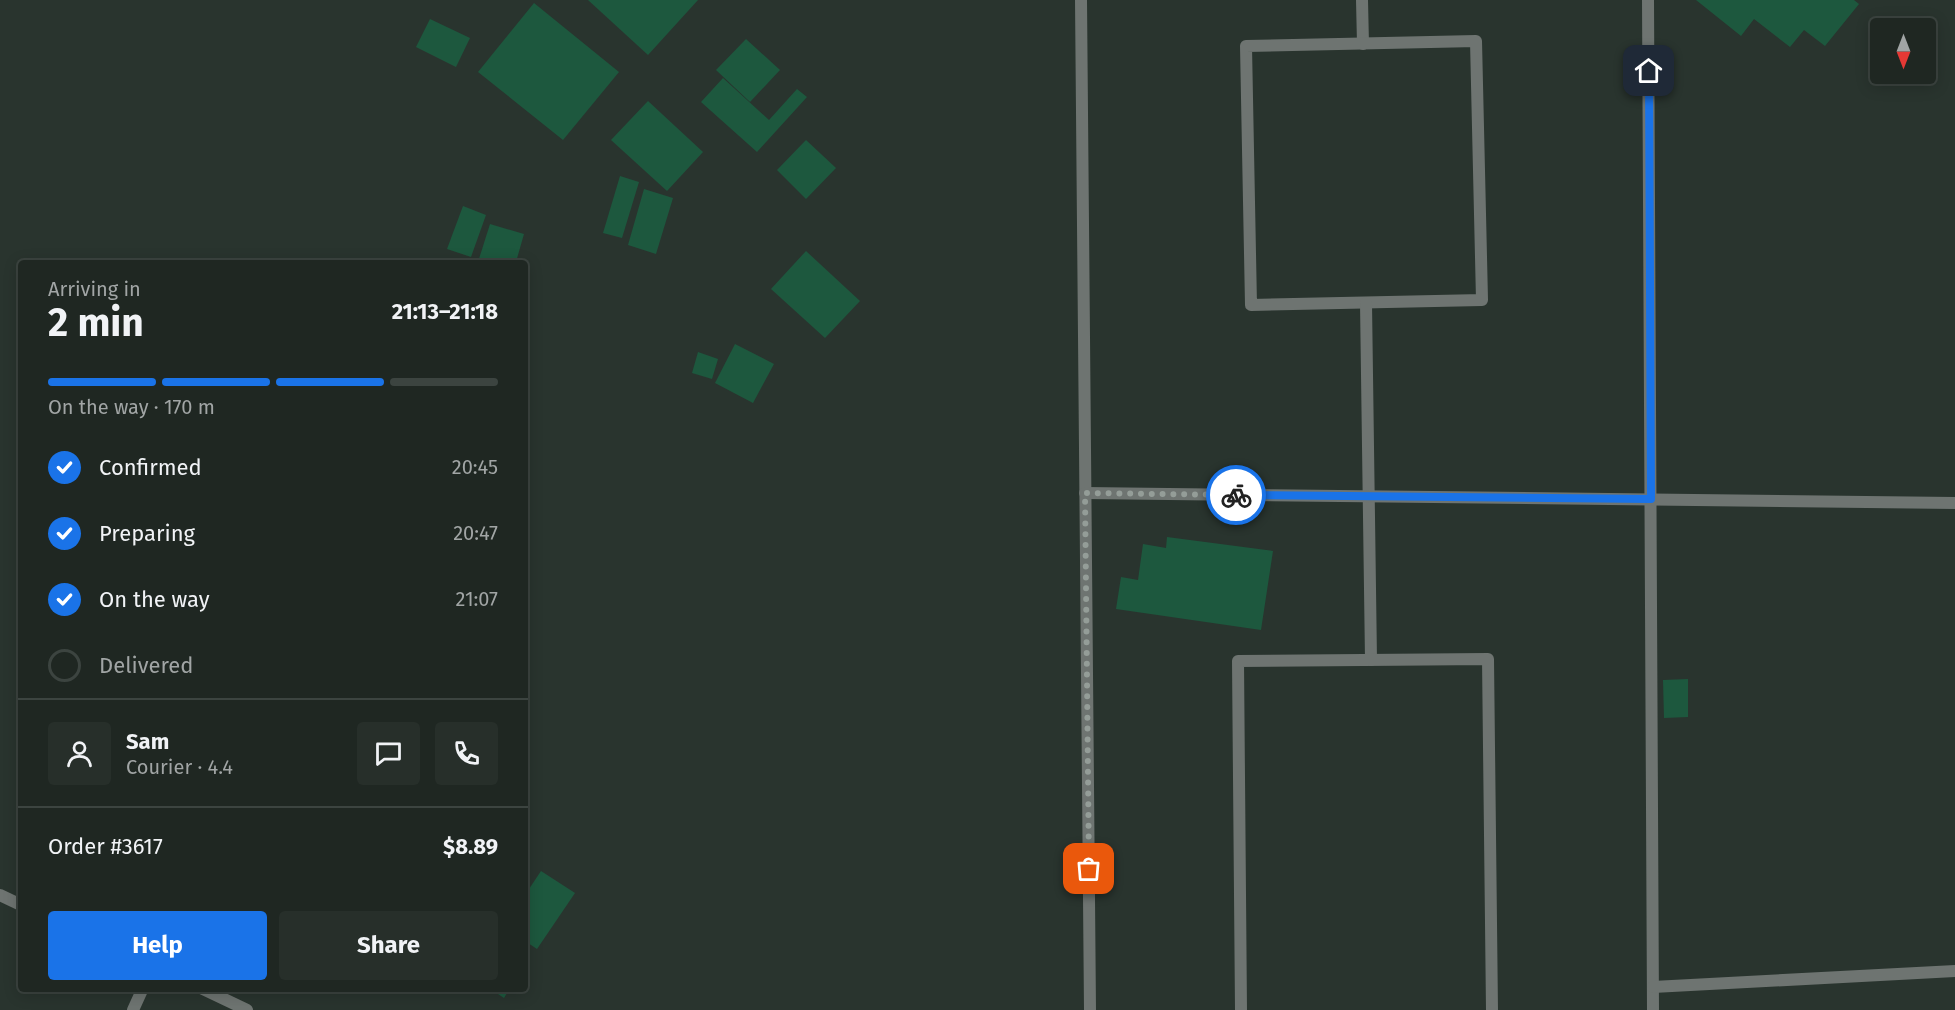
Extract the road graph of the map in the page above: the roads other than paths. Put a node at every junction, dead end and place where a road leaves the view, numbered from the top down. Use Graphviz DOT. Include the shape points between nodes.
graph roads {
  1 [pos="1081,0"];
  2 [pos="1362,0"];
  3 [pos="1648,0"];
  4 [pos="1363,44"];
  5 [pos="1366,303"];
  6 [pos="1085,493"];
  7 [pos="1369,496"];
  8 [pos="1651,499"];
  9 [pos="1955,503"];
  10 [pos="1371,660"];
  11 [pos="0,895"];
  12 [pos="18,904"];
  13 [pos="1955,971"];
  14 [pos="1653,987"];
  15 [pos="141,992"];
  16 [pos="210,992"];
  17 [pos="133,1010"];
  18 [pos="248,1010"];
  19 [pos="1090,1010"];
  20 [pos="1241,1010"];
  21 [pos="1492,1010"];
  22 [pos="1653,1010"];
  1 -- 6 [label="street"];
  2 -- 4 [label="street"];
  3 -- 8 [label="street"];
  4 -- 5 [label="street" via="1476,41 1482,300"];
  4 -- 5 [label="street" via="1246,46 1251,305"];
  5 -- 7 [label="street"];
  6 -- 7 [label="street"];
  6 -- 19 [label="street"];
  7 -- 8 [label="street"];
  7 -- 10 [label="street"];
  8 -- 9 [label="street"];
  8 -- 14 [label="street"];
  10 -- 20 [label="street" via="1238,662"];
  10 -- 21 [label="street" via="1488,659"];
  11 -- 12 [label="street"];
  13 -- 14 [label="street"];
  14 -- 22 [label="street"];
  15 -- 17 [label="street"];
  16 -- 18 [label="street"];
}
